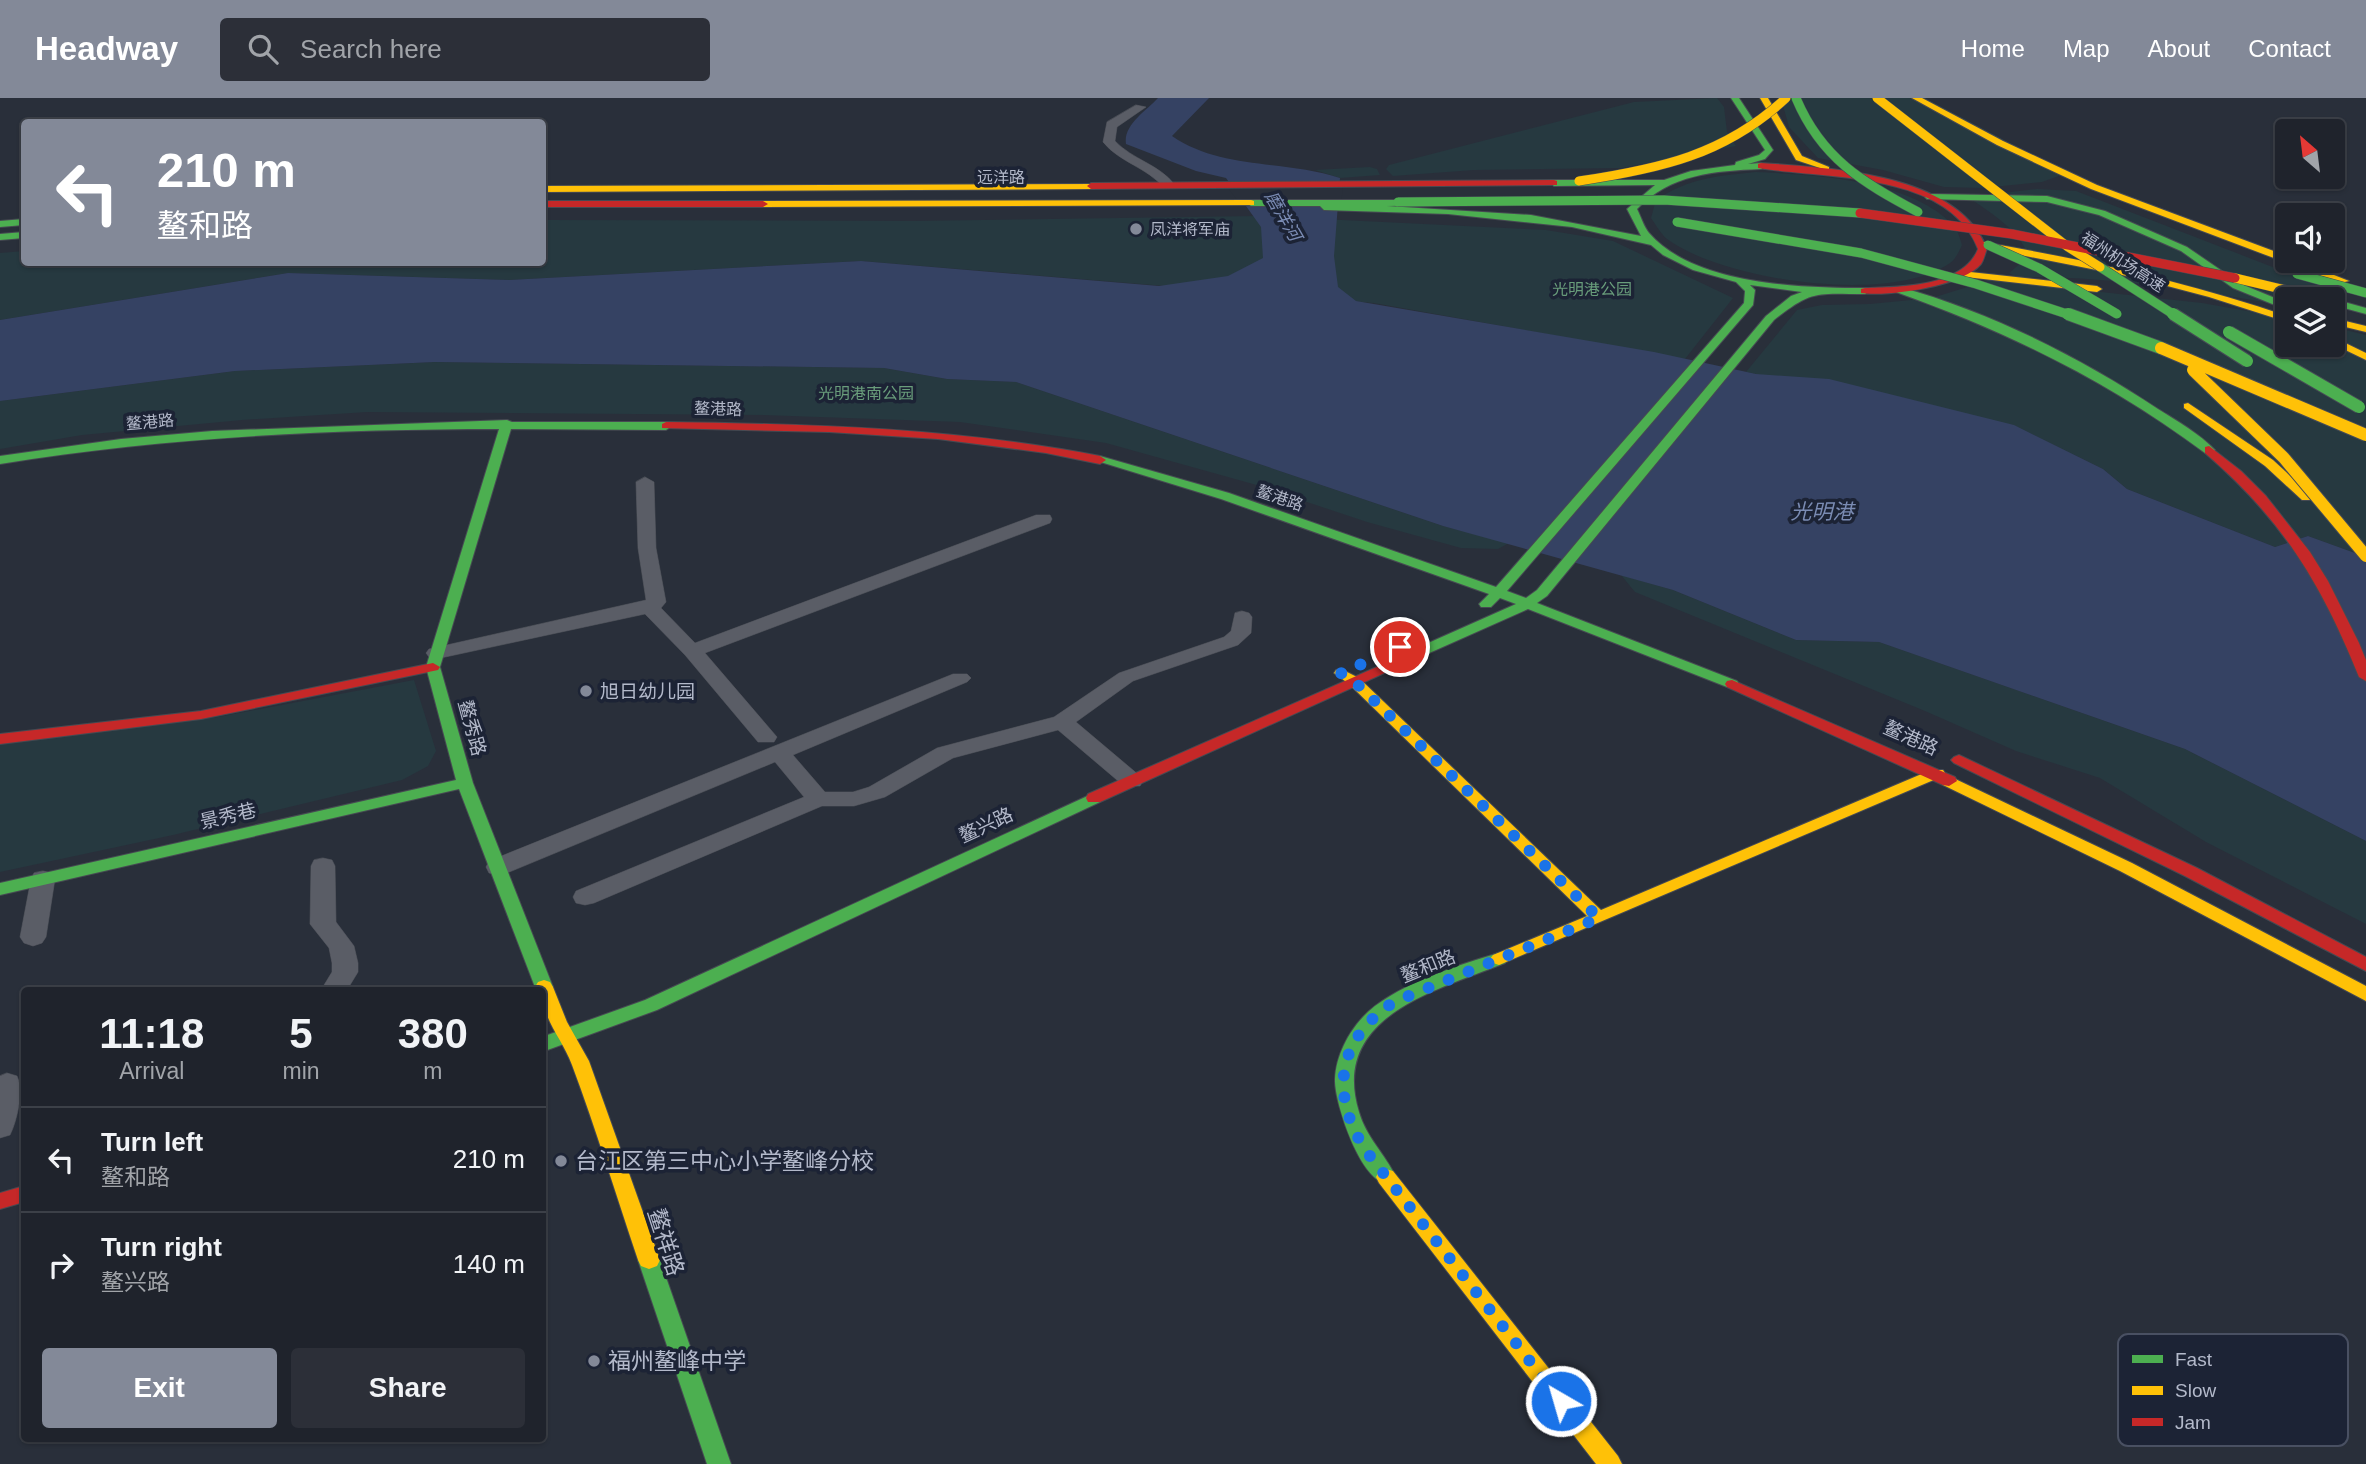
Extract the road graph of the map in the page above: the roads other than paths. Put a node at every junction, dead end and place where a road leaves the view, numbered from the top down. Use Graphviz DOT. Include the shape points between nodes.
graph roads {
  1 [pos="1735,98"];
  2 [pos="1765,98"];
  3 [pos="1786,98"];
  4 [pos="1796,98"];
  5 [pos="1877,98"];
  6 [pos="1899,98"];
  7 [pos="1916,98"];
  8 [pos="1140,107"];
  9 [pos="1727,168"];
  10 [pos="1834,172"];
  11 [pos="1169,185"];
  12 [pos="1659,187"];
  13 [pos="546,189"];
  14 [pos="1459,193"];
  15 [pos="546,196"];
  16 [pos="1928,197"];
  17 [pos="1398,202"];
  18 [pos="546,205"];
  19 [pos="546,211"];
  20 [pos="21,222"];
  21 [pos="0,224"];
  22 [pos="2072,225"];
  23 [pos="1706,226"];
  24 [pos="0,231"];
  25 [pos="0,237"];
  26 [pos="19,239"];
  27 [pos="1651,242"];
  28 [pos="1983,245"];
  29 [pos="1961,274"];
  30 [pos="1738,279"];
  31 [pos="2275,288"];
  32 [pos="2097,289"];
  33 [pos="1900,290"];
  34 [pos="1815,291"];
  35 [pos="2366,291"];
  36 [pos="2275,302"];
  37 [pos="2345,305"];
  38 [pos="2366,305"];
  39 [pos="1992,307"];
  40 [pos="2366,311"];
  41 [pos="2275,315"];
  42 [pos="2345,324"];
  43 [pos="2366,329"];
  44 [pos="2345,346"];
  45 [pos="2366,357"];
  46 [pos="2173,396"];
  47 [pos="2366,412"];
  48 [pos="507,424"];
  49 [pos="2366,433"];
  50 [pos="0,460"];
  51 [pos="645,482"];
  52 [pos="2270,506"];
  53 [pos="1043,519"];
  54 [pos="2366,558"];
  55 [pos="2342,582"];
  56 [pos="1503,588"];
  57 [pos="1542,597"];
  58 [pos="649,607"];
  59 [pos="1242,617"];
  60 [pos="1441,636"];
  61 [pos="692,651"];
  62 [pos="435,660"];
  63 [pos="1347,677"];
  64 [pos="2366,677"];
  65 [pos="960,678"];
  66 [pos="1062,722"];
  67 [pos="0,739"];
  68 [pos="772,745"];
  69 [pos="1948,754"];
  70 [pos="1937,773"];
  71 [pos="1127,776"];
  72 [pos="465,783"];
  73 [pos="819,799"];
  74 [pos="323,866"];
  75 [pos="498,867"];
  76 [pos="43,879"];
  77 [pos="0,889"];
  78 [pos="585,897"];
  79 [pos="1599,918"];
  80 [pos="33,937"];
  81 [pos="2366,965"];
  82 [pos="672,977"];
  83 [pos="336,987"];
  84 [pos="540,987"];
  85 [pos="2366,994"];
  86 [pos="546,1003"];
  87 [pos="596,1008"];
  88 [pos="555,1029"];
  89 [pos="11,1083"];
  90 [pos="0,1127"];
  91 [pos="21,1179"];
  92 [pos="0,1185"];
  93 [pos="21,1195"];
  94 [pos="0,1201"];
  95 [pos="719,1464"];
  96 [pos="1610,1464"];
  1 -- 9 [label="main road" via="1769,150 1762,157"];
  2 -- 10 [label="main road" via="1799,158"];
  3 -- 14 [label="main road, bridge" via="1754,129 1713,149 1661,165 1598,179"];
  4 -- 54 [label="main road, bridge" via="1805,127 1854,176 1914,210 2039,268 2149,334 2238,409 2286,457"];
  5 -- 49 [label="main road, 福州机场高速, bridge" via="2068,247"];
  6 -- 22 [label="main road, 福州机场高速"];
  7 -- 35 [label="main road" via="2094,187"];
  8 -- 11 [label="street" via="1111,125 1109,142 1118,154 1150,166"];
  9 -- 10 [label="main road"];
  9 -- 12 [label="main road" via="1702,171"];
  10 -- 16 [label="main road"];
  11 -- 12 [label="main road"];
  11 -- 13 [label="main road"];
  12 -- 14 [label="main road"];
  12 -- 22 [label="main road, bridge" via="1843,196"];
  12 -- 27 [label="main road" via="1641,194 1632,209 1636,225"];
  12 -- 38 [label="main road, bridge" via="2010,228 2195,263"];
  14 -- 15 [label="main road, 远洋路"];
  16 -- 28 [label="main road" via="1967,220"];
  16 -- 36 [label="main road" via="2047,199 2102,213 2184,249 2237,286"];
  17 -- 18 [label="main road, 远洋路"];
  17 -- 23 [label="main road, bridge" via="1546,208"];
  17 -- 31 [label="main road, bridge" via="1665,199 1825,209 2137,256"];
  19 -- 27 [label="main road" via="1348,208 1556,222"];
  20 -- 21 [label="main road"];
  22 -- 35 [label="main road, bridge" via="2225,255"];
  22 -- 47 [label="main road, 福州机场高速, bridge" via="2209,320"];
  23 -- 39 [label="main road, bridge" via="1864,265"];
  23 -- 49 [label="main road, bridge" via="1885,259 2012,295 2133,335"];
  24 -- 26 [label="main road"];
  25 -- 26 [label="main road"];
  27 -- 30 [label="main road" via="1687,262"];
  28 -- 29 [label="main road" via="1978,260"];
  28 -- 41 [label="main road" via="2185,285"];
  29 -- 32 [label="main road"];
  29 -- 33 [label="main road"];
  30 -- 34 [label="main road"];
  30 -- 56 [label="main road" via="1750,290 1749,303"];
  33 -- 34 [label="main road"];
  33 -- 52 [label="main road" via="2044,347 2135,398 2196,441"];
  34 -- 57 [label="main road" via="1795,298 1770,318"];
  37 -- 40 [label="main road"];
  42 -- 43 [label="main road"];
  44 -- 45 [label="main road"];
  46 -- 54 [label="main road, bridge" via="2269,463"];
  48 -- 50 [label="main road, 鳌港路" via="266,430 100,444"];
  48 -- 56 [label="main road, 鳌港路" via="866,429 1013,443 1153,473"];
  48 -- 62 [label="main road"];
  51 -- 58 [label="street" via="647,548 656,602"];
  52 -- 55 [label="main road"];
  52 -- 64 [label="main road" via="2331,591"];
  53 -- 61 [label="street"];
  56 -- 57 [label="main road, 鳌港路"];
  56 -- 60 [label="main road"];
  57 -- 60 [label="main road"];
  57 -- 70 [label="main road, 鳌港路" via="1657,653"];
  58 -- 61 [label="street"];
  58 -- 62 [label="street"];
  59 -- 66 [label="street" via="1241,633 1231,641 1126,677"];
  60 -- 63 [label="main road, 鳌兴路"];
  61 -- 68 [label="street"];
  62 -- 67 [label="main road" via="201,715"];
  62 -- 72 [label="main road, 鳌秀路"];
  63 -- 71 [label="main road, 鳌兴路"];
  63 -- 79 [label="main road"];
  65 -- 68 [label="street"];
  66 -- 71 [label="street"];
  66 -- 73 [label="street" via="945,753 877,792 854,799"];
  68 -- 73 [label="street"];
  68 -- 75 [label="street"];
  69 -- 81 [label="main road, 鳌港路" via="2191,872"];
  70 -- 79 [label="main road, 鳌和路"];
  70 -- 85 [label="main road, 鳌港路" via="2089,847"];
  71 -- 82 [label="main road, 鳌兴路"];
  71 -- 88 [label="main road, 鳌兴路" via="651,1005"];
  72 -- 75 [label="main road, 鳌秀路"];
  72 -- 76 [label="main road, 景秀巷"];
  73 -- 78 [label="street"];
  74 -- 83 [label="street" via="323,924 341,946 345,962"];
  75 -- 84 [label="main road, 鳌秀路"];
  76 -- 77 [label="main road, 景秀巷"];
  76 -- 80 [label="street"];
  79 -- 96 [label="main road, 鳌和路" via="1394,1002 1376,1014 1352,1043 1344,1098 1353,1131 1366,1151"];
  86 -- 88 [label="main road, 鳌秀路"];
  87 -- 88 [label="main road, 鳌兴路"];
  88 -- 95 [label="main road, 鳌祥路" via="580,1061"];
  89 -- 90 [label="street"];
  91 -- 92 [label="main road"];
  93 -- 94 [label="main road"];
}
